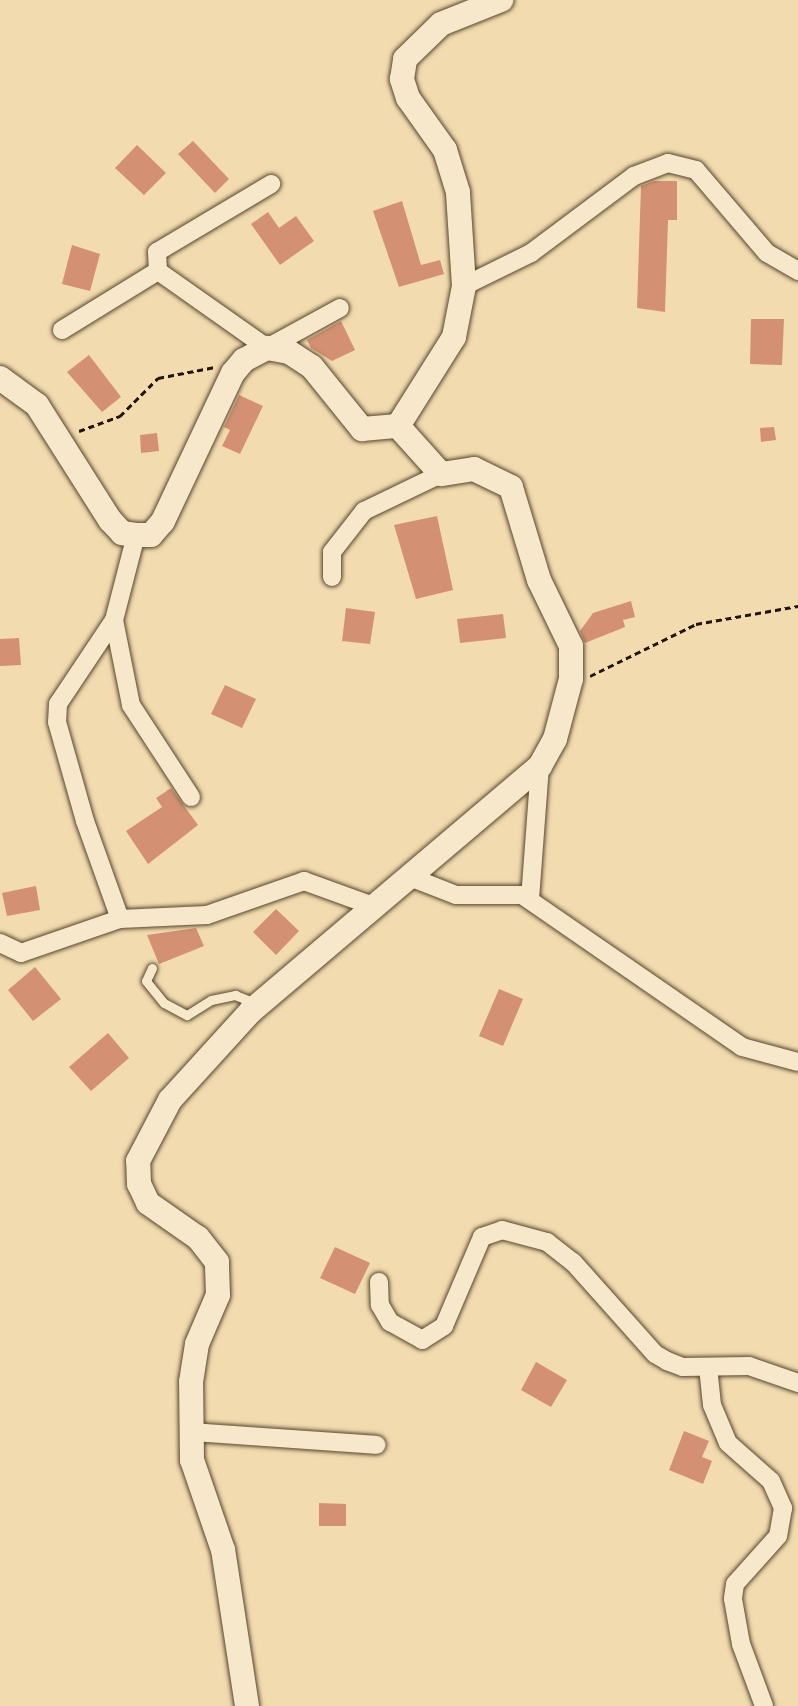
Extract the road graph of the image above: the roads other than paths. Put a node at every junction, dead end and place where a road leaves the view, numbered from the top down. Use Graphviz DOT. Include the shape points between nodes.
graph roads {
  1 [pos="501,0"];
  2 [pos="271,184"];
  3 [pos="158,271"];
  4 [pos="798,271"];
  5 [pos="464,286"];
  6 [pos="340,308"];
  7 [pos="62,330"];
  8 [pos="267,348"];
  9 [pos="0,378"];
  10 [pos="398,426"];
  11 [pos="441,474"];
  12 [pos="136,535"];
  13 [pos="332,577"];
  14 [pos="114,620"];
  15 [pos="540,766"];
  16 [pos="191,797"];
  17 [pos="410,877"];
  18 [pos="530,899"];
  19 [pos="376,907"];
  20 [pos="120,919"];
  21 [pos="0,943"];
  22 [pos="152,968"];
  23 [pos="258,1005"];
  24 [pos="798,1062"];
  25 [pos="379,1282"];
  26 [pos="708,1367"];
  27 [pos="798,1383"];
  28 [pos="192,1432"];
  29 [pos="377,1445"];
  30 [pos="247,1706"];
  31 [pos="764,1706"];
  1 -- 5 [label="street" via="441,24 418,41 405,59 402,79 445,150 458,192"];
  2 -- 3 [label="street" via="157,252"];
  3 -- 7 [label="street"];
  3 -- 8 [label="street"];
  4 -- 5 [label="street" via="767,253 696,170 668,163 634,176 531,253"];
  5 -- 10 [label="street" via="454,337"];
  6 -- 8 [label="street"];
  8 -- 10 [label="street" via="289,352 312,367 362,429"];
  8 -- 12 [label="street" via="233,373 163,521 151,535"];
  9 -- 12 [label="street" via="37,405 110,520 122,533"];
  10 -- 11 [label="street"];
  11 -- 13 [label="street" via="364,511 332,552"];
  11 -- 15 [label="street" via="474,469 511,487 539,580 571,646 571,679 555,739"];
  12 -- 14 [label="street"];
  14 -- 16 [label="street" via="131,705"];
  14 -- 20 [label="street" via="58,704 57,722"];
  15 -- 17 [label="street"];
  15 -- 18 [label="street"];
  17 -- 18 [label="street" via="456,895"];
  17 -- 19 [label="street"];
  18 -- 24 [label="street" via="742,1047"];
  19 -- 20 [label="street" via="304,881 207,915"];
  19 -- 23 [label="street"];
  20 -- 21 [label="street" via="21,953"];
  22 -- 23 [label="lane" via="146,981 164,1003 187,1015 211,1000 235,995"];
  23 -- 28 [label="street" via="170,1100 138,1161 139,1184 148,1203 198,1238 217,1262 218,1295 197,1344 193,1369"];
  25 -- 26 [label="street" via="380,1305 390,1322 422,1340 444,1326 482,1237 502,1230 547,1242 573,1262 655,1354 683,1367"];
  26 -- 27 [label="street" via="749,1366"];
  26 -- 31 [label="street" via="712,1405 728,1443 771,1481 783,1508 778,1536 735,1584 733,1599 741,1644"];
  28 -- 29 [label="street"];
  28 -- 30 [label="street" via="196,1482 223,1550"];
}
